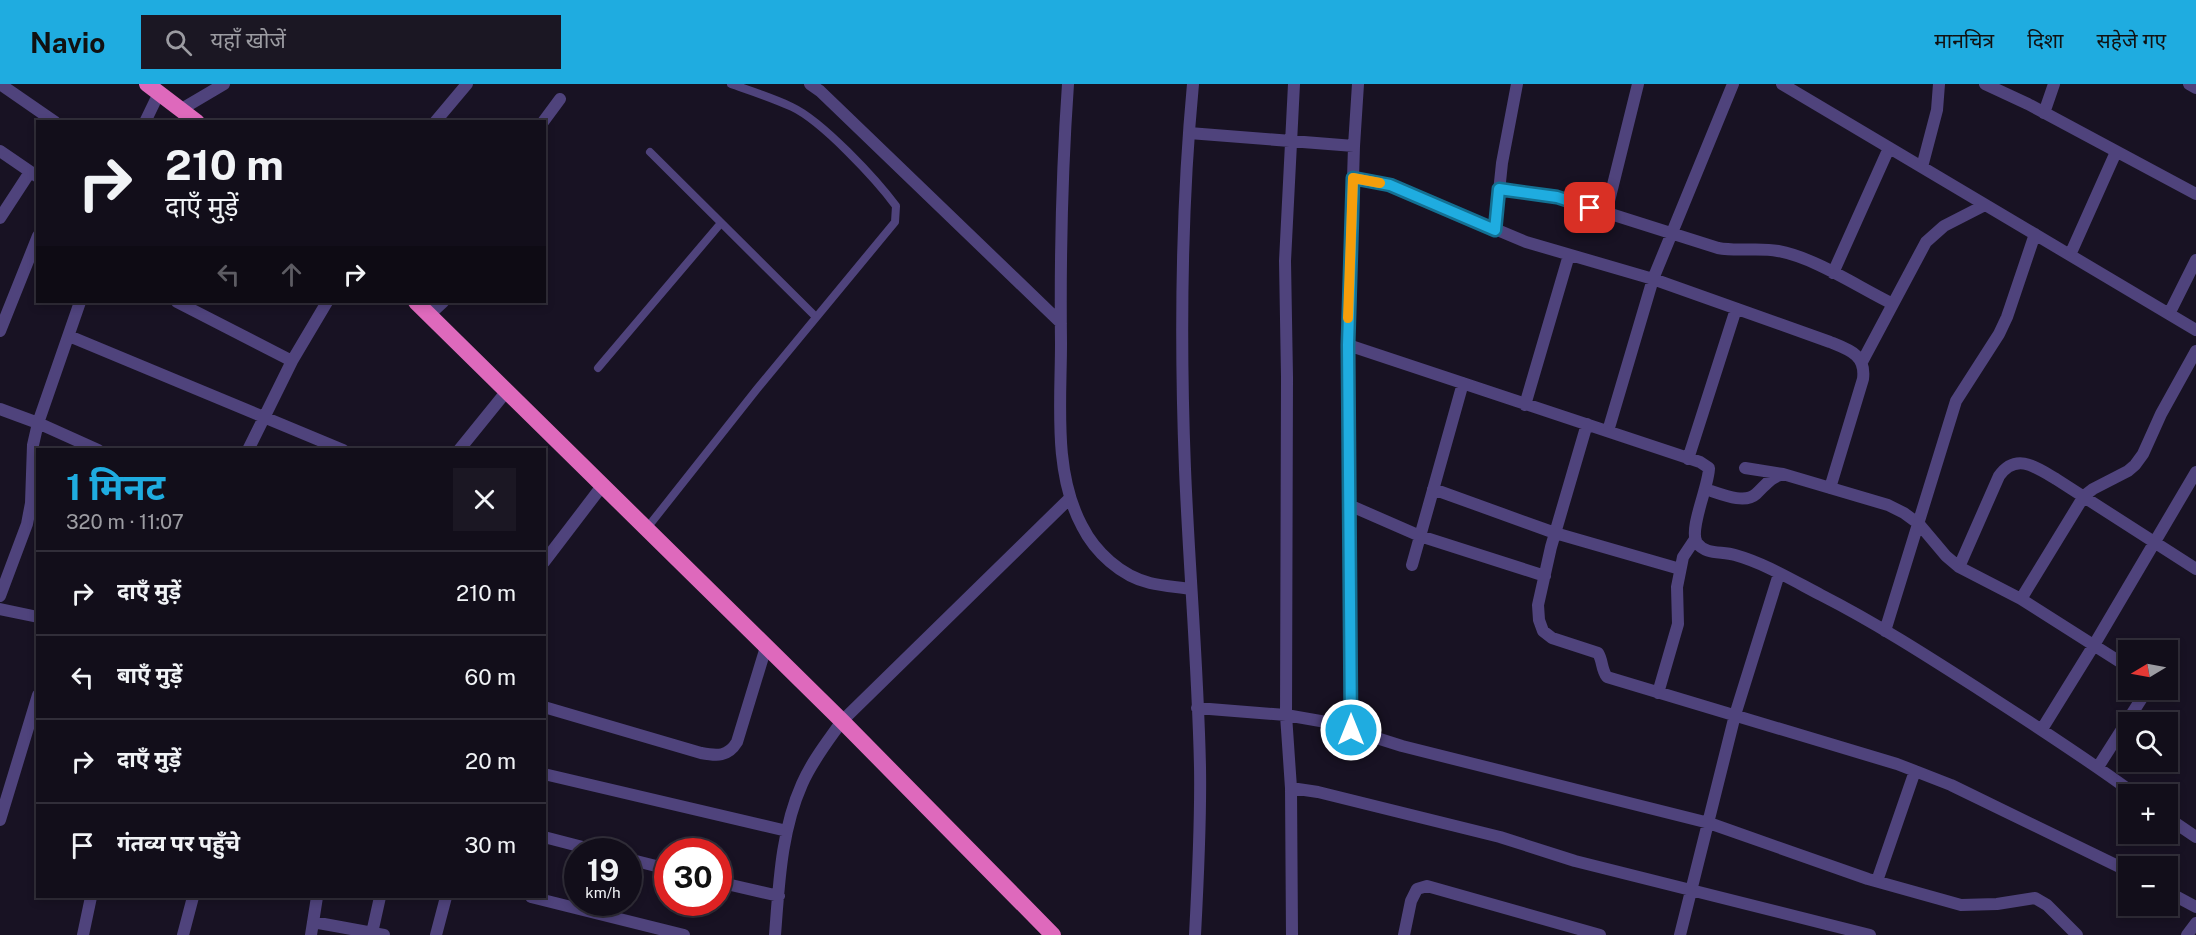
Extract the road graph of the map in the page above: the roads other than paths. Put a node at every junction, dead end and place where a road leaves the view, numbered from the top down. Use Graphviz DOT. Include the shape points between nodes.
graph roads {
  1 [pos="0,84"];
  2 [pos="224,84"];
  3 [pos="467,84"];
  4 [pos="731,84"];
  5 [pos="1068,84"];
  6 [pos="1193,84"];
  7 [pos="1294,84"];
  8 [pos="1358,84"];
  9 [pos="1517,84"];
  10 [pos="1638,84"];
  11 [pos="1732,84"];
  12 [pos="1784,84"];
  13 [pos="1939,84"];
  14 [pos="1985,84"];
  15 [pos="2054,84"];
  16 [pos="2189,84"];
  17 [pos="818,86"];
  18 [pos="153,88"];
  19 [pos="2196,88"];
  20 [pos="560,99"];
  21 [pos="180,110"];
  22 [pos="2044,113"];
  23 [pos="52,120"];
  24 [pos="145,120"];
  25 [pos="194,120"];
  26 [pos="437,120"];
  27 [pos="544,120"];
  28 [pos="1188,133"];
  29 [pos="1290,139"];
  30 [pos="1354,146"];
  31 [pos="1889,148"];
  32 [pos="0,151"];
  33 [pos="650,152"];
  34 [pos="2116,152"];
  35 [pos="1922,167"];
  36 [pos="34,174"];
  37 [pos="1353,178"];
  38 [pos="1499,189"];
  39 [pos="2196,194"];
  40 [pos="1985,205"];
  41 [pos="1606,213"];
  42 [pos="0,218"];
  43 [pos="721,223"];
  44 [pos="1495,230"];
  45 [pos="2035,234"];
  46 [pos="1671,235"];
  47 [pos="36,241"];
  48 [pos="1569,255"];
  49 [pos="2070,255"];
  50 [pos="2196,260"];
  51 [pos="1833,273"];
  52 [pos="1653,279"];
  53 [pos="80,303"];
  54 [pos="179,303"];
  55 [pos="326,303"];
  56 [pos="417,303"];
  57 [pos="442,303"];
  58 [pos="1893,304"];
  59 [pos="1736,309"];
  60 [pos="430,314"];
  61 [pos="2169,314"];
  62 [pos="816,317"];
  63 [pos="1061,323"];
  64 [pos="2196,330"];
  65 [pos="0,331"];
  66 [pos="69,336"];
  67 [pos="1348,345"];
  68 [pos="2196,351"];
  69 [pos="292,362"];
  70 [pos="1862,363"];
  71 [pos="598,368"];
  72 [pos="1463,383"];
  73 [pos="506,392"];
  74 [pos="1525,405"];
  75 [pos="0,409"];
  76 [pos="263,417"];
  77 [pos="39,423"];
  78 [pos="1587,424"];
  79 [pos="1608,431"];
  80 [pos="319,445"];
  81 [pos="94,448"];
  82 [pos="249,448"];
  83 [pos="461,448"];
  84 [pos="1688,459"];
  85 [pos="1745,468"];
  86 [pos="2196,472"];
  87 [pos="1783,474"];
  88 [pos="603,486"];
  89 [pos="1830,488"];
  90 [pos="1433,489"];
  91 [pos="1705,489"];
  92 [pos="2084,496"];
  93 [pos="1070,498"];
  94 [pos="1349,505"];
  95 [pos="1919,524"];
  96 [pos="646,528"];
  97 [pos="1556,533"];
  98 [pos="1420,536"];
  99 [pos="1695,539"];
  100 [pos="2155,542"];
  101 [pos="546,557"];
  102 [pos="1412,565"];
  103 [pos="1959,567"];
  104 [pos="1680,568"];
  105 [pos="2196,569"];
  106 [pos="1779,574"];
  107 [pos="1545,576"];
  108 [pos="1190,589"];
  109 [pos="0,596"];
  110 [pos="2021,599"];
  111 [pos="0,609"];
  112 [pos="36,617"];
  113 [pos="1885,631"];
  114 [pos="2094,645"];
  115 [pos="766,647"];
  116 [pos="2118,661"];
  117 [pos="1658,693"];
  118 [pos="2141,700"];
  119 [pos="36,702"];
  120 [pos="546,708"];
  121 [pos="1197,708"];
  122 [pos="1286,715"];
  123 [pos="1735,715"];
  124 [pos="842,721"];
  125 [pos="2042,729"];
  126 [pos="1351,730"];
  127 [pos="2098,767"];
  128 [pos="1915,771"];
  129 [pos="546,774"];
  130 [pos="2121,784"];
  131 [pos="1291,788"];
  132 [pos="0,820"];
  133 [pos="1709,824"];
  134 [pos="2178,825"];
  135 [pos="787,831"];
  136 [pos="2196,837"];
  137 [pos="546,838"];
  138 [pos="564,842"];
  139 [pos="2118,866"];
  140 [pos="1877,881"];
  141 [pos="732,885"];
  142 [pos="1692,890"];
  143 [pos="778,896"];
  144 [pos="2178,897"];
  145 [pos="91,898"];
  146 [pos="193,898"];
  147 [pos="317,898"];
  148 [pos="380,898"];
  149 [pos="446,898"];
  150 [pos="535,898"];
  151 [pos="2196,907"];
  152 [pos="2196,923"];
  153 [pos="312,928"];
  154 [pos="378,934"];
  155 [pos="83,935"];
  156 [pos="183,935"];
  157 [pos="436,935"];
  158 [pos="684,935"];
  159 [pos="776,935"];
  160 [pos="1053,935"];
  161 [pos="1195,935"];
  162 [pos="1292,935"];
  163 [pos="1404,935"];
  164 [pos="1600,935"];
  165 [pos="1680,935"];
  166 [pos="1870,935"];
  167 [pos="2077,935"];
  168 [pos="2187,935"];
  1 -- 23 [label="street"];
  2 -- 21 [label="street"];
  3 -- 26 [label="street"];
  4 -- 62 [label="lane" via="794,107 812,119 885,190 896,206 895,222"];
  5 -- 63 [label="street" via="1062,175"];
  6 -- 28 [label="street"];
  7 -- 29 [label="street"];
  8 -- 30 [label="street"];
  9 -- 38 [label="street"];
  10 -- 41 [label="street"];
  11 -- 46 [label="street"];
  12 -- 31 [label="street"];
  13 -- 35 [label="street" via="1937,110"];
  14 -- 22 [label="street"];
  15 -- 22 [label="street"];
  16 -- 19 [label="street"];
  17 -- 63 [label="street"];
  18 -- 21 [label="highway"];
  18 -- 24 [label="street"];
  20 -- 27 [label="street"];
  21 -- 25 [label="highway"];
  22 -- 34 [label="street"];
  28 -- 29 [label="street"];
  28 -- 108 [label="street" via="1183,381"];
  29 -- 30 [label="street"];
  29 -- 122 [label="street" via="1285,261"];
  30 -- 37 [label="street"];
  31 -- 35 [label="street"];
  31 -- 51 [label="street"];
  32 -- 36 [label="street"];
  33 -- 43 [label="lane"];
  34 -- 39 [label="street"];
  34 -- 49 [label="street"];
  35 -- 40 [label="street"];
  36 -- 42 [label="street"];
  37 -- 44 [label="street" via="1390,185"];
  37 -- 67 [label="street"];
  38 -- 41 [label="street" via="1557,197"];
  38 -- 44 [label="street"];
  40 -- 45 [label="street"];
  40 -- 58 [label="street" via="1931,237"];
  41 -- 46 [label="street"];
  43 -- 62 [label="lane"];
  43 -- 71 [label="lane"];
  44 -- 48 [label="street"];
  45 -- 49 [label="street"];
  45 -- 95 [label="street" via="1999,334 1956,401"];
  46 -- 51 [label="street" via="1728,250 1781,251"];
  46 -- 52 [label="street"];
  47 -- 65 [label="street"];
  48 -- 52 [label="street"];
  48 -- 74 [label="street"];
  49 -- 61 [label="street"];
  50 -- 61 [label="street"];
  51 -- 58 [label="street"];
  52 -- 59 [label="street"];
  52 -- 79 [label="street"];
  53 -- 66 [label="street"];
  54 -- 69 [label="street"];
  55 -- 69 [label="street"];
  56 -- 60 [label="highway"];
  57 -- 60 [label="street"];
  58 -- 70 [label="street"];
  59 -- 70 [label="street" via="1845,348"];
  59 -- 84 [label="street"];
  60 -- 73 [label="highway"];
  61 -- 64 [label="street"];
  62 -- 96 [label="lane"];
  63 -- 93 [label="street" via="1061,442"];
  66 -- 76 [label="street"];
  66 -- 77 [label="street"];
  67 -- 72 [label="street"];
  67 -- 94 [label="street"];
  68 -- 92 [label="street" via="2135,465"];
  69 -- 76 [label="street"];
  70 -- 89 [label="street" via="1863,379"];
  72 -- 74 [label="street"];
  72 -- 90 [label="street"];
  73 -- 83 [label="street"];
  73 -- 88 [label="highway"];
  74 -- 78 [label="street"];
  75 -- 77 [label="street"];
  76 -- 80 [label="street"];
  76 -- 82 [label="street"];
  77 -- 81 [label="street"];
  77 -- 109 [label="street" via="33,445 27,524"];
  78 -- 79 [label="street"];
  78 -- 97 [label="street"];
  79 -- 84 [label="street"];
  84 -- 91 [label="street" via="1709,468"];
  85 -- 87 [label="street"];
  86 -- 100 [label="street"];
  87 -- 89 [label="street"];
  87 -- 91 [label="street" via="1746,498"];
  88 -- 96 [label="highway"];
  88 -- 101 [label="street"];
  89 -- 95 [label="street" via="1888,505"];
  90 -- 97 [label="street"];
  90 -- 98 [label="street"];
  91 -- 99 [label="street"];
  92 -- 100 [label="street"];
  92 -- 103 [label="street" via="2034,466 2012,463 1999,476"];
  92 -- 110 [label="street"];
  93 -- 108 [label="street" via="1087,534 1118,567 1150,583"];
  93 -- 124 [label="street"];
  94 -- 98 [label="street"];
  94 -- 126 [label="street"];
  95 -- 103 [label="street"];
  95 -- 113 [label="street"];
  96 -- 115 [label="highway"];
  97 -- 104 [label="street"];
  97 -- 107 [label="street"];
  98 -- 102 [label="street"];
  98 -- 107 [label="street"];
  99 -- 104 [label="street"];
  99 -- 106 [label="street" via="1708,551 1735,555"];
  100 -- 105 [label="street"];
  100 -- 114 [label="street"];
  103 -- 110 [label="street"];
  104 -- 117 [label="street" via="1678,624"];
  106 -- 113 [label="street"];
  106 -- 123 [label="street"];
  107 -- 117 [label="street" via="1538,605 1543,632 1598,652 1607,677"];
  108 -- 121 [label="street"];
  110 -- 114 [label="street"];
  111 -- 112 [label="street"];
  113 -- 125 [label="street"];
  114 -- 116 [label="street"];
  114 -- 125 [label="street"];
  115 -- 120 [label="street" via="737,742 725,754 701,753"];
  115 -- 124 [label="highway"];
  117 -- 123 [label="street"];
  118 -- 127 [label="street"];
  119 -- 132 [label="street"];
  121 -- 122 [label="street"];
  121 -- 161 [label="street" via="1200,808"];
  122 -- 126 [label="street"];
  122 -- 131 [label="street"];
  123 -- 128 [label="street"];
  123 -- 133 [label="street"];
  124 -- 135 [label="street" via="803,783"];
  124 -- 160 [label="highway"];
  125 -- 127 [label="street"];
  126 -- 133 [label="street"];
  127 -- 130 [label="street"];
  128 -- 139 [label="street" via="1952,785"];
  128 -- 140 [label="street"];
  129 -- 135 [label="street"];
  131 -- 142 [label="street" via="1500,837 1575,861"];
  131 -- 162 [label="street"];
  133 -- 140 [label="street"];
  133 -- 142 [label="street"];
  134 -- 136 [label="street"];
  135 -- 143 [label="street"];
  137 -- 138 [label="street"];
  140 -- 167 [label="street" via="1960,905 2035,898"];
  141 -- 143 [label="street"];
  142 -- 165 [label="street"];
  142 -- 166 [label="street"];
  143 -- 159 [label="street"];
  144 -- 151 [label="street"];
  145 -- 155 [label="street"];
  146 -- 156 [label="street"];
  147 -- 153 [label="street"];
  148 -- 154 [label="street"];
  149 -- 157 [label="street"];
  150 -- 158 [label="street"];
  152 -- 168 [label="street"];
  153 -- 154 [label="street"];
  163 -- 164 [label="street" via="1411,901 1418,889 1427,886"];
}
